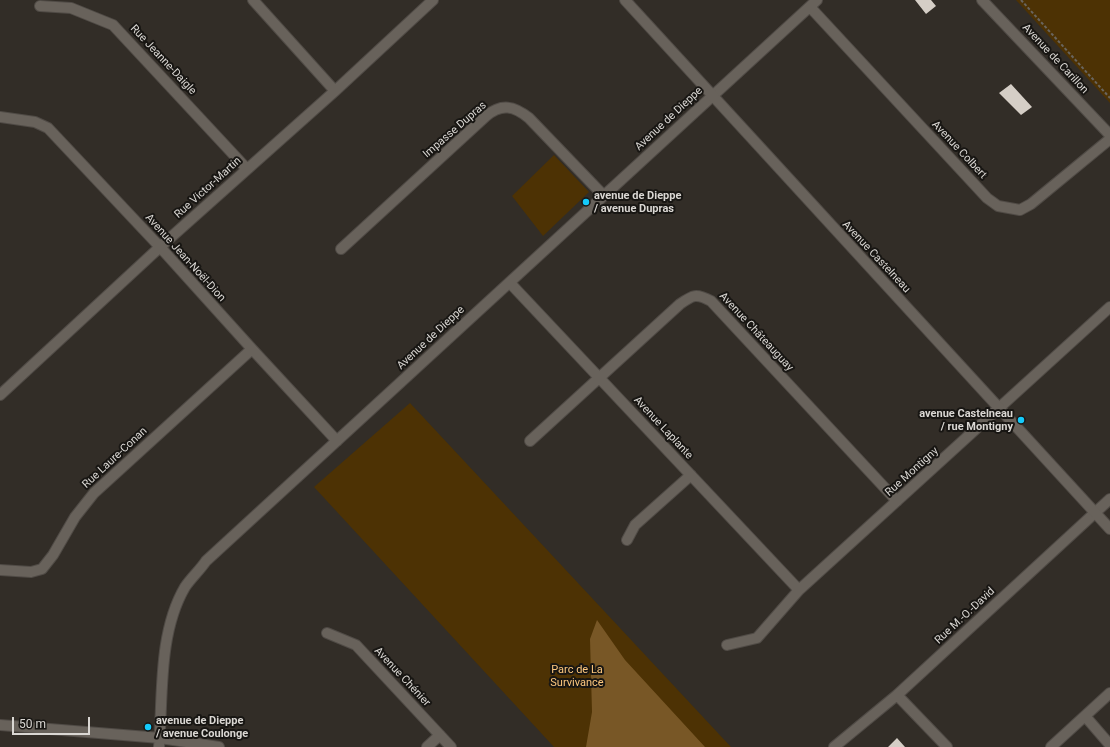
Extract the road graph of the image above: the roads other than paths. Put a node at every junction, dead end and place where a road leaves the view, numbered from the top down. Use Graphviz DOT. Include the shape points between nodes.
graph roads {
  1 [pos="253,0"];
  2 [pos="432,0"];
  3 [pos="625,0"];
  4 [pos="982,0"];
  5 [pos="71,4"];
  6 [pos="813,4"];
  7 [pos="40,6"];
  8 [pos="335,91"];
  9 [pos="712,96"];
  10 [pos="0,117"];
  11 [pos="1110,135"];
  12 [pos="1110,139"];
  13 [pos="247,169"];
  14 [pos="604,196"];
  15 [pos="160,247"];
  16 [pos="340,249"];
  17 [pos="510,282"];
  18 [pos="1110,307"];
  19 [pos="252,349"];
  20 [pos="599,378"];
  21 [pos="0,395"];
  22 [pos="999,408"];
  23 [pos="337,441"];
  24 [pos="530,441"];
  25 [pos="691,475"];
  26 [pos="1110,499"];
  27 [pos="897,501"];
  28 [pos="1095,513"];
  29 [pos="1110,529"];
  30 [pos="627,540"];
  31 [pos="0,570"];
  32 [pos="799,590"];
  33 [pos="327,633"];
  34 [pos="727,645"];
  35 [pos="1110,693"];
  36 [pos="897,695"];
  37 [pos="1085,716"];
  38 [pos="0,724"];
  39 [pos="440,735"];
  40 [pos="159,742"];
  41 [pos="1110,744"];
  42 [pos="219,747"];
  43 [pos="427,747"];
  44 [pos="452,747"];
  45 [pos="834,747"];
  46 [pos="947,747"];
  47 [pos="1051,747"];
  1 -- 8 [label="street"];
  2 -- 8 [label="street, Rue Victor-Martin"];
  3 -- 9 [label="street, Avenue Castelneau"];
  4 -- 11 [label="street, Avenue de Carillon"];
  5 -- 7 [label="street, Rue Jeanne-Daigle"];
  5 -- 13 [label="street, Rue Jeanne-Daigle" via="113,24"];
  6 -- 9 [label="street, Avenue de Dieppe"];
  6 -- 12 [label="street, Avenue Colbert" via="987,198 998,206 1020,210 1031,204"];
  8 -- 13 [label="street, Rue Victor-Martin"];
  9 -- 14 [label="street, Avenue de Dieppe"];
  9 -- 22 [label="street, Avenue Castelneau"];
  10 -- 15 [label="street, Avenue Jean-Noël-Dion" via="35,122 48,128"];
  13 -- 15 [label="street, Rue Victor-Martin"];
  14 -- 16 [label="street, Impasse Dupras" via="529,118 517,109 507,108 493,111 486,116"];
  14 -- 17 [label="street, Avenue de Dieppe"];
  15 -- 19 [label="street, Avenue Jean-Noël-Dion"];
  15 -- 21 [label="street, Rue Victor-Martin"];
  17 -- 20 [label="street, Avenue Laplante"];
  17 -- 23 [label="street, Avenue de Dieppe"];
  18 -- 22 [label="street, Rue Montigny"];
  19 -- 23 [label="street, Avenue Jean-Noël-Dion"];
  19 -- 31 [label="street, Rue Laure-Conan" via="94,493 75,517 42,569 31,572"];
  20 -- 24 [label="street, Avenue Châteauguay"];
  20 -- 25 [label="street, Avenue Laplante"];
  20 -- 27 [label="street, Avenue Châteauguay" via="680,304 696,296 702,296 711,301"];
  22 -- 27 [label="street, Rue Montigny"];
  22 -- 28 [label="street, Avenue Castelneau"];
  23 -- 40 [label="street, Avenue de Dieppe" via="206,561 186,587 173,614 166,645"];
  25 -- 30 [label="street" via="635,525"];
  25 -- 32 [label="street, Avenue Laplante"];
  26 -- 28 [label="street, Rue M.-O.-David"];
  27 -- 32 [label="street, Rue Montigny"];
  28 -- 29 [label="street, Avenue Castelneau"];
  28 -- 36 [label="street, Rue M.-O.-David"];
  32 -- 34 [label="street, Rue Montigny" via="757,638"];
  33 -- 39 [label="street, Avenue Chénier" via="356,645"];
  35 -- 37 [label="street"];
  36 -- 45 [label="street, Rue M.-O.-David"];
  36 -- 46 [label="street"];
  37 -- 41 [label="street"];
  37 -- 47 [label="street"];
  38 -- 40 [label="street"];
  39 -- 43 [label="street"];
  39 -- 44 [label="street, Avenue Chénier"];
  40 -- 42 [label="street"];
}
